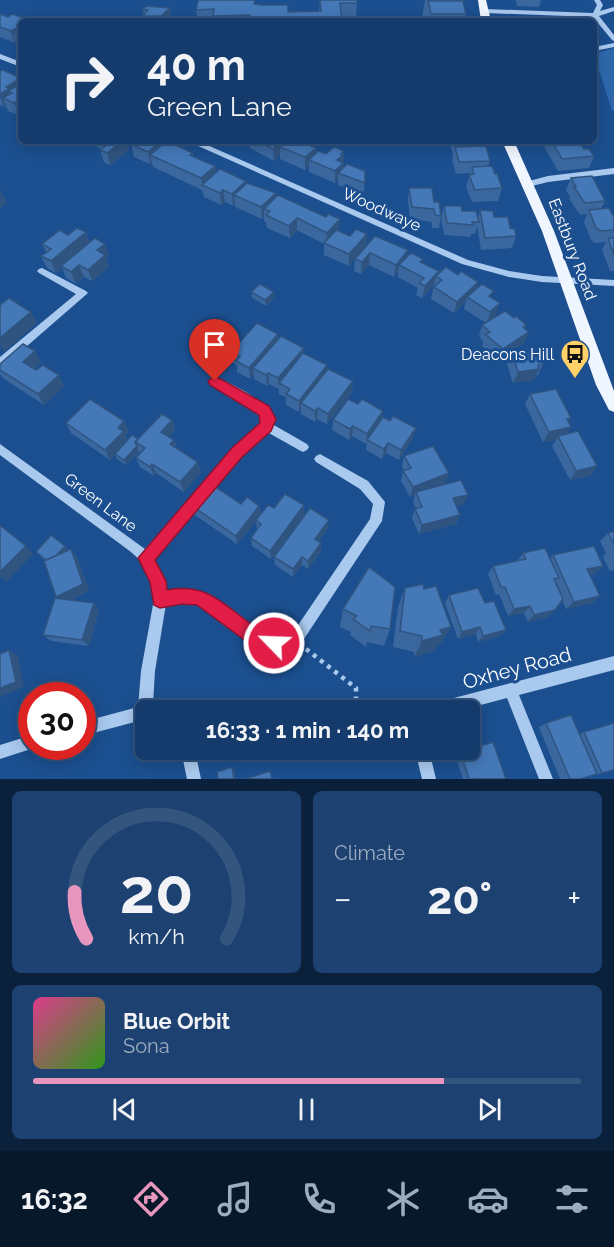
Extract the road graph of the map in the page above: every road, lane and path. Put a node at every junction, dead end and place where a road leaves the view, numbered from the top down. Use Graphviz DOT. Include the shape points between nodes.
graph roads {
  1 [pos="482,0"];
  2 [pos="597,0"];
  3 [pos="614,9"];
  4 [pos="595,15"];
  5 [pos="486,16"];
  6 [pos="614,39"];
  7 [pos="614,45"];
  8 [pos="597,48"];
  9 [pos="0,56"];
  10 [pos="18,64"];
  11 [pos="198,144"];
  12 [pos="509,144"];
  13 [pos="614,171"];
  14 [pos="528,184"];
  15 [pos="42,271"];
  16 [pos="567,281"];
  17 [pos="614,283"];
  18 [pos="0,363"];
  19 [pos="215,381"];
  20 [pos="614,406"];
  21 [pos="266,426"];
  22 [pos="303,447"];
  23 [pos="0,449"];
  24 [pos="320,459"];
  25 [pos="146,558"];
  26 [pos="160,599"];
  27 [pos="289,641"];
  28 [pos="614,663"];
  29 [pos="510,689"];
  30 [pos="146,700"];
  31 [pos="356,700"];
  32 [pos="470,700"];
  33 [pos="135,715"];
  34 [pos="96,725"];
  35 [pos="18,746"];
  36 [pos="0,752"];
  37 [pos="190,760"];
  38 [pos="424,760"];
  39 [pos="194,779"];
  40 [pos="429,779"];
  41 [pos="546,779"];
  1 -- 5 [label="main road"];
  2 -- 4 [label="street" via="600,5"];
  3 -- 4 [label="street"];
  4 -- 5 [label="street"];
  4 -- 6 [label="street"];
  7 -- 8 [label="street"];
  9 -- 10 [label="street"];
  11 -- 16 [label="street, Woodwaye" via="465,261 509,274"];
  12 -- 14 [label="main road, Eastbury Road"];
  13 -- 14 [label="street"];
  14 -- 16 [label="main road, Eastbury Road"];
  15 -- 18 [label="street" via="83,293"];
  16 -- 17 [label="street, Woodwaye"];
  16 -- 20 [label="main road, Eastbury Road"];
  19 -- 21 [label="street" via="264,410 269,419"];
  21 -- 22 [label="street"];
  21 -- 25 [label="street" via="237,453"];
  23 -- 25 [label="street, Green Lane"];
  24 -- 27 [label="street" via="364,485 379,502 376,521"];
  25 -- 26 [label="street, Green Lane" via="158,581"];
  26 -- 27 [label="street" via="197,597 256,638 265,642"];
  26 -- 30 [label="street, Green Lane"];
  27 -- 31 [label="path" via="356,688"];
  28 -- 29 [label="street, Oxhey Road"];
  29 -- 32 [label="street, Oxhey Road"];
  29 -- 41 [label="street"];
  33 -- 34 [label="street"];
  35 -- 36 [label="street"];
  37 -- 39 [label="street"];
  38 -- 40 [label="street"];
}
